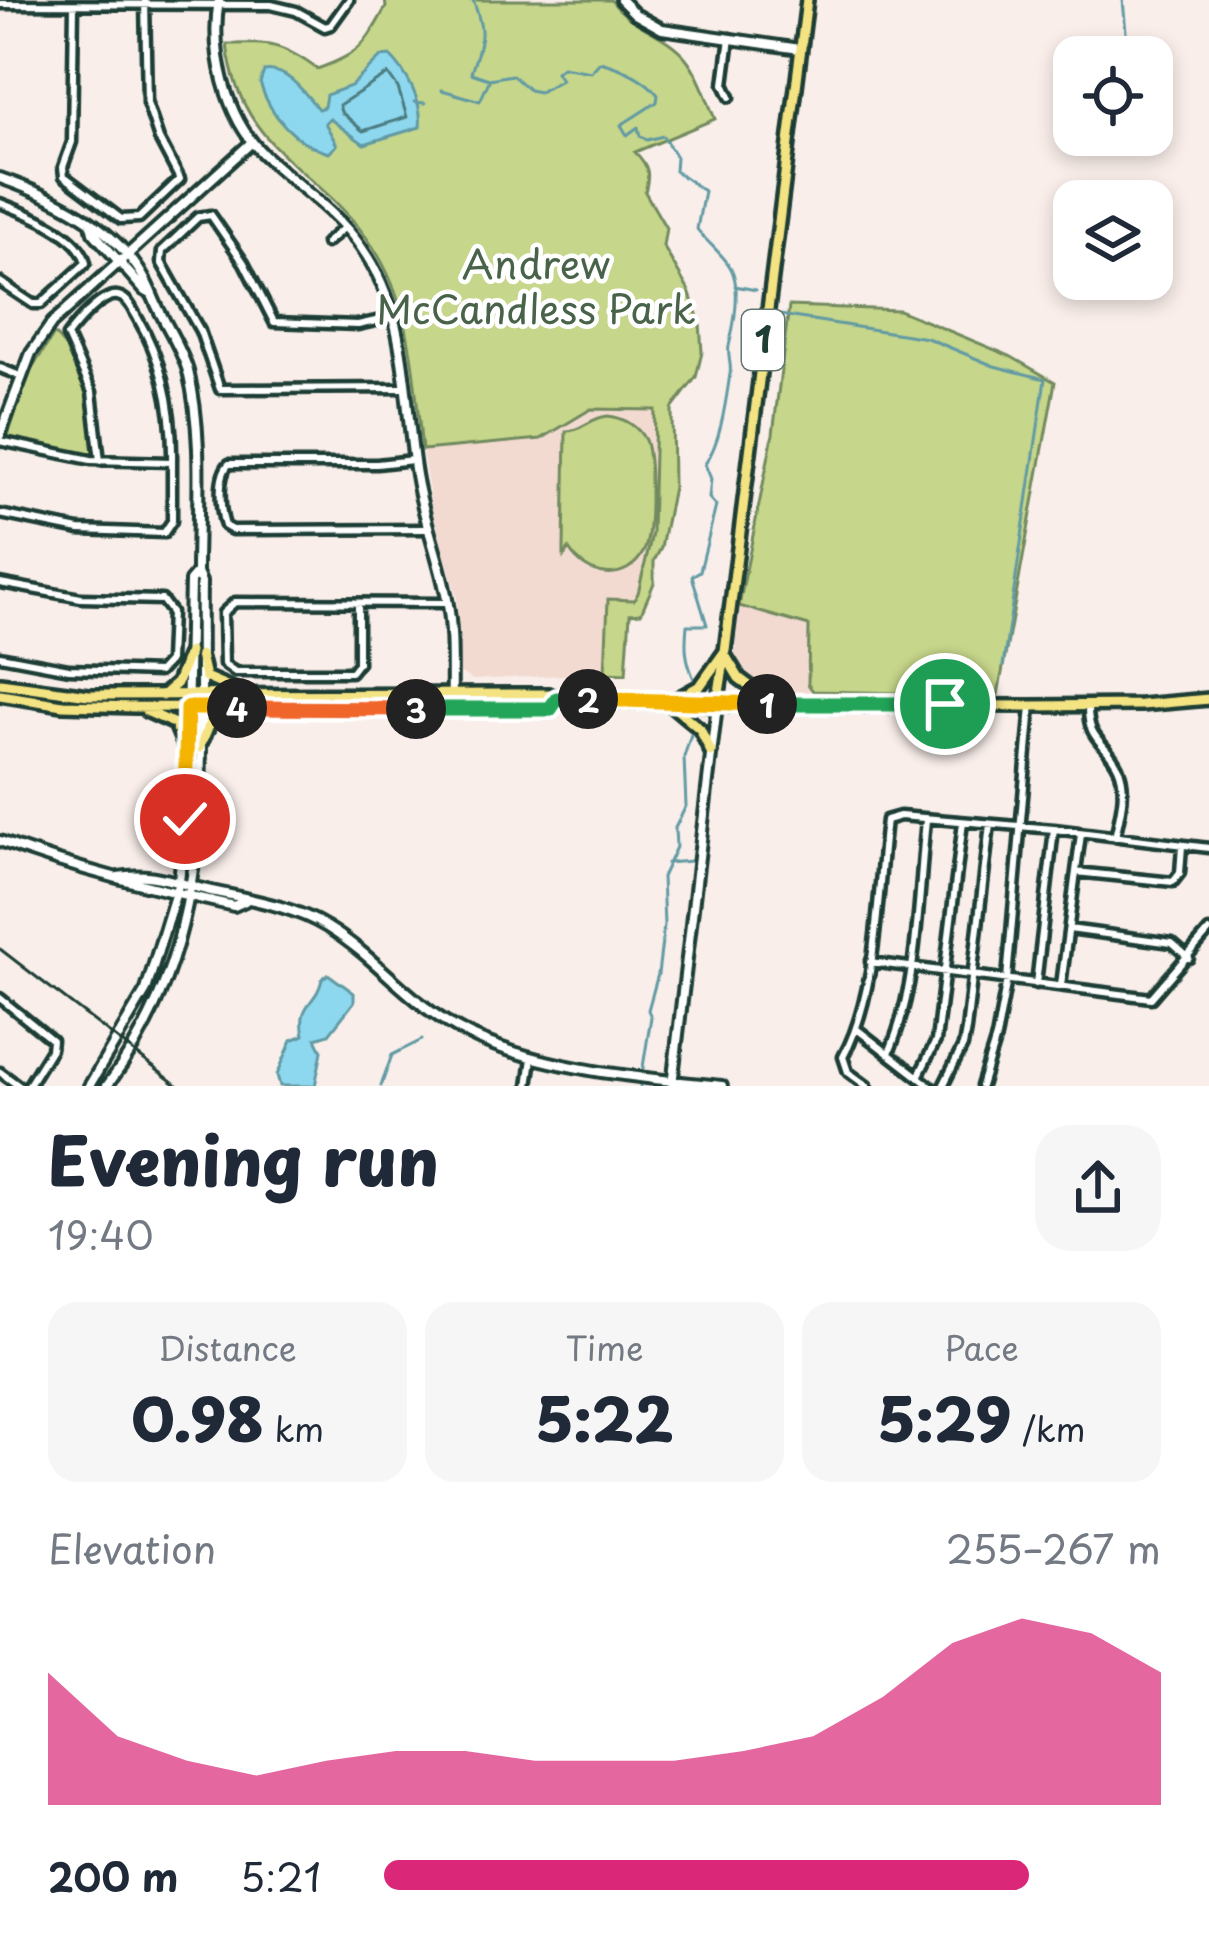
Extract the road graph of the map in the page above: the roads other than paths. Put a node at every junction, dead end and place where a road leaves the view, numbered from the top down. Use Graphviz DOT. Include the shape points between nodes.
graph roads {
  1 [pos="349,0"];
  2 [pos="621,0"];
  3 [pos="807,0"];
  4 [pos="145,3"];
  5 [pos="0,4"];
  6 [pos="218,4"];
  7 [pos="74,5"];
  8 [pos="730,38"];
  9 [pos="800,49"];
  10 [pos="730,97"];
  11 [pos="252,142"];
  12 [pos="0,178"];
  13 [pos="0,203"];
  14 [pos="345,226"];
  15 [pos="326,242"];
  16 [pos="123,256"];
  17 [pos="0,282"];
  18 [pos="394,317"];
  19 [pos="0,368"];
  20 [pos="20,376"];
  21 [pos="405,388"];
  22 [pos="0,438"];
  23 [pos="413,460"];
  24 [pos="100,461"];
  25 [pos="172,462"];
  26 [pos="0,514"];
  27 [pos="427,529"];
  28 [pos="1,583"];
  29 [pos="0,595"];
  30 [pos="358,603"];
  31 [pos="447,603"];
  32 [pos="194,653"];
  33 [pos="725,653"];
  34 [pos="0,656"];
  35 [pos="0,683"];
  36 [pos="0,695"];
  37 [pos="452,695"];
  38 [pos="161,696"];
  39 [pos="257,696"];
  40 [pos="557,699"];
  41 [pos="1209,699"];
  42 [pos="193,702"];
  43 [pos="669,703"];
  44 [pos="774,704"];
  45 [pos="717,705"];
  46 [pos="1088,705"];
  47 [pos="1031,706"];
  48 [pos="135,707"];
  49 [pos="248,708"];
  50 [pos="452,709"];
  51 [pos="185,748"];
  52 [pos="199,748"];
  53 [pos="712,752"];
  54 [pos="926,820"];
  55 [pos="963,822"];
  56 [pos="990,824"];
  57 [pos="1023,826"];
  58 [pos="1054,829"];
  59 [pos="1082,832"];
  60 [pos="1115,837"];
  61 [pos="0,841"];
  62 [pos="1181,846"];
  63 [pos="1209,848"];
  64 [pos="1076,872"];
  65 [pos="178,887"];
  66 [pos="191,891"];
  67 [pos="1069,928"];
  68 [pos="1209,931"];
  69 [pos="1189,958"];
  70 [pos="870,962"];
  71 [pos="910,966"];
  72 [pos="947,970"];
  73 [pos="972,974"];
  74 [pos="1007,979"];
  75 [pos="1036,984"];
  76 [pos="1061,985"];
  77 [pos="0,998"];
  78 [pos="858,1030"];
  79 [pos="889,1053"];
  80 [pos="532,1058"];
  81 [pos="0,1072"];
  82 [pos="919,1075"];
  83 [pos="672,1084"];
  84 [pos="24,1086"];
  85 [pos="89,1086"];
  86 [pos="107,1086"];
  87 [pos="528,1086"];
  88 [pos="722,1086"];
  89 [pos="867,1086"];
  90 [pos="930,1086"];
  91 [pos="943,1086"];
  92 [pos="981,1086"];
  1 -- 6 [label="street" via="325,27 289,8"];
  2 -- 8 [label="street" via="662,29"];
  3 -- 9 [label="main road, 1"];
  4 -- 6 [label="street"];
  4 -- 7 [label="street"];
  4 -- 7 [label="street" via="147,103 180,179 126,221 62,171 72,142"];
  5 -- 7 [label="street"];
  6 -- 11 [label="street" via="222,77"];
  8 -- 9 [label="street"];
  8 -- 10 [label="street"];
  9 -- 33 [label="main road, 1"];
  11 -- 14 [label="street"];
  11 -- 16 [label="street"];
  12 -- 16 [label="street" via="98,224"];
  13 -- 17 [label="street" via="60,234 86,263 41,304"];
  14 -- 15 [label="street"];
  14 -- 18 [label="street" via="376,270"];
  16 -- 20 [label="street" via="48,328"];
  16 -- 32 [label="street" via="151,284 195,405"];
  18 -- 21 [label="street"];
  18 -- 21 [label="street" via="358,325 274,322 208,214 161,255 220,389"];
  19 -- 20 [label="street"];
  20 -- 22 [label="street"];
  21 -- 23 [label="street"];
  22 -- 24 [label="street"];
  23 -- 27 [label="street"];
  23 -- 27 [label="street" via="229,464 222,473 223,522 232,530"];
  24 -- 25 [label="street"];
  24 -- 25 [label="street" via="92,392 68,335 115,296 127,300 161,371"];
  25 -- 26 [label="street" via="172,521 164,532 79,530"];
  27 -- 31 [label="street"];
  28 -- 29 [label="street"];
  28 -- 34 [label="street" via="166,602 171,612 169,662 154,674"];
  30 -- 30 [label="street" via="231,603 224,664 235,672 351,672 358,663"];
  30 -- 31 [label="street"];
  31 -- 37 [label="street"];
  32 -- 38 [label="main road"];
  32 -- 39 [label="main road" via="210,681"];
  32 -- 42 [label="street"];
  33 -- 43 [label="main road" via="700,686"];
  33 -- 44 [label="main road" via="739,678"];
  33 -- 45 [label="main road, 1"];
  35 -- 38 [label="main road"];
  36 -- 48 [label="main road"];
  37 -- 39 [label="main road"];
  37 -- 40 [label="main road"];
  37 -- 50 [label="street"];
  38 -- 42 [label="main road"];
  39 -- 42 [label="main road"];
  40 -- 43 [label="main road"];
  40 -- 50 [label="main road" via="550,709"];
  41 -- 46 [label="main road"];
  42 -- 48 [label="main road"];
  42 -- 49 [label="main road"];
  42 -- 51 [label="street"];
  42 -- 52 [label="street"];
  43 -- 45 [label="main road"];
  43 -- 53 [label="main road" via="700,729"];
  44 -- 45 [label="main road"];
  44 -- 47 [label="main road"];
  45 -- 53 [label="street, 1"];
  46 -- 47 [label="main road"];
  46 -- 60 [label="street" via="1091,732 1121,778"];
  47 -- 57 [label="street"];
  48 -- 51 [label="main road" via="175,724"];
  49 -- 50 [label="main road"];
  49 -- 52 [label="main road" via="219,714"];
  51 -- 65 [label="street"];
  52 -- 66 [label="street"];
  53 -- 83 [label="street, 1"];
  54 -- 55 [label="street"];
  54 -- 70 [label="street" via="886,820"];
  54 -- 71 [label="street"];
  55 -- 56 [label="street"];
  55 -- 72 [label="street"];
  56 -- 57 [label="street"];
  56 -- 73 [label="street"];
  57 -- 58 [label="street"];
  57 -- 74 [label="street"];
  58 -- 59 [label="street"];
  58 -- 75 [label="street"];
  59 -- 60 [label="street"];
  59 -- 64 [label="street"];
  60 -- 62 [label="street"];
  61 -- 65 [label="street" via="62,864"];
  62 -- 63 [label="street"];
  62 -- 64 [label="street" via="1173,883"];
  64 -- 67 [label="street"];
  65 -- 66 [label="street"];
  65 -- 85 [label="street" via="146,990"];
  66 -- 80 [label="street" via="234,894 310,917 451,1027"];
  66 -- 86 [label="street" via="163,994"];
  67 -- 69 [label="street" via="1172,943"];
  67 -- 76 [label="street"];
  68 -- 69 [label="street"];
  69 -- 76 [label="street" via="1151,998"];
  70 -- 71 [label="street"];
  70 -- 78 [label="street"];
  71 -- 72 [label="street"];
  71 -- 79 [label="street"];
  72 -- 73 [label="street"];
  72 -- 82 [label="street" via="935,1041"];
  73 -- 74 [label="street"];
  73 -- 91 [label="street" via="963,1046"];
  74 -- 75 [label="street"];
  74 -- 92 [label="street"];
  75 -- 76 [label="street"];
  77 -- 84 [label="street" via="52,1040"];
  78 -- 79 [label="street"];
  78 -- 89 [label="street" via="844,1066"];
  79 -- 82 [label="street"];
  80 -- 83 [label="street"];
  80 -- 87 [label="street"];
  81 -- 84 [label="street"];
  82 -- 90 [label="street"];
  83 -- 88 [label="street"];
}
